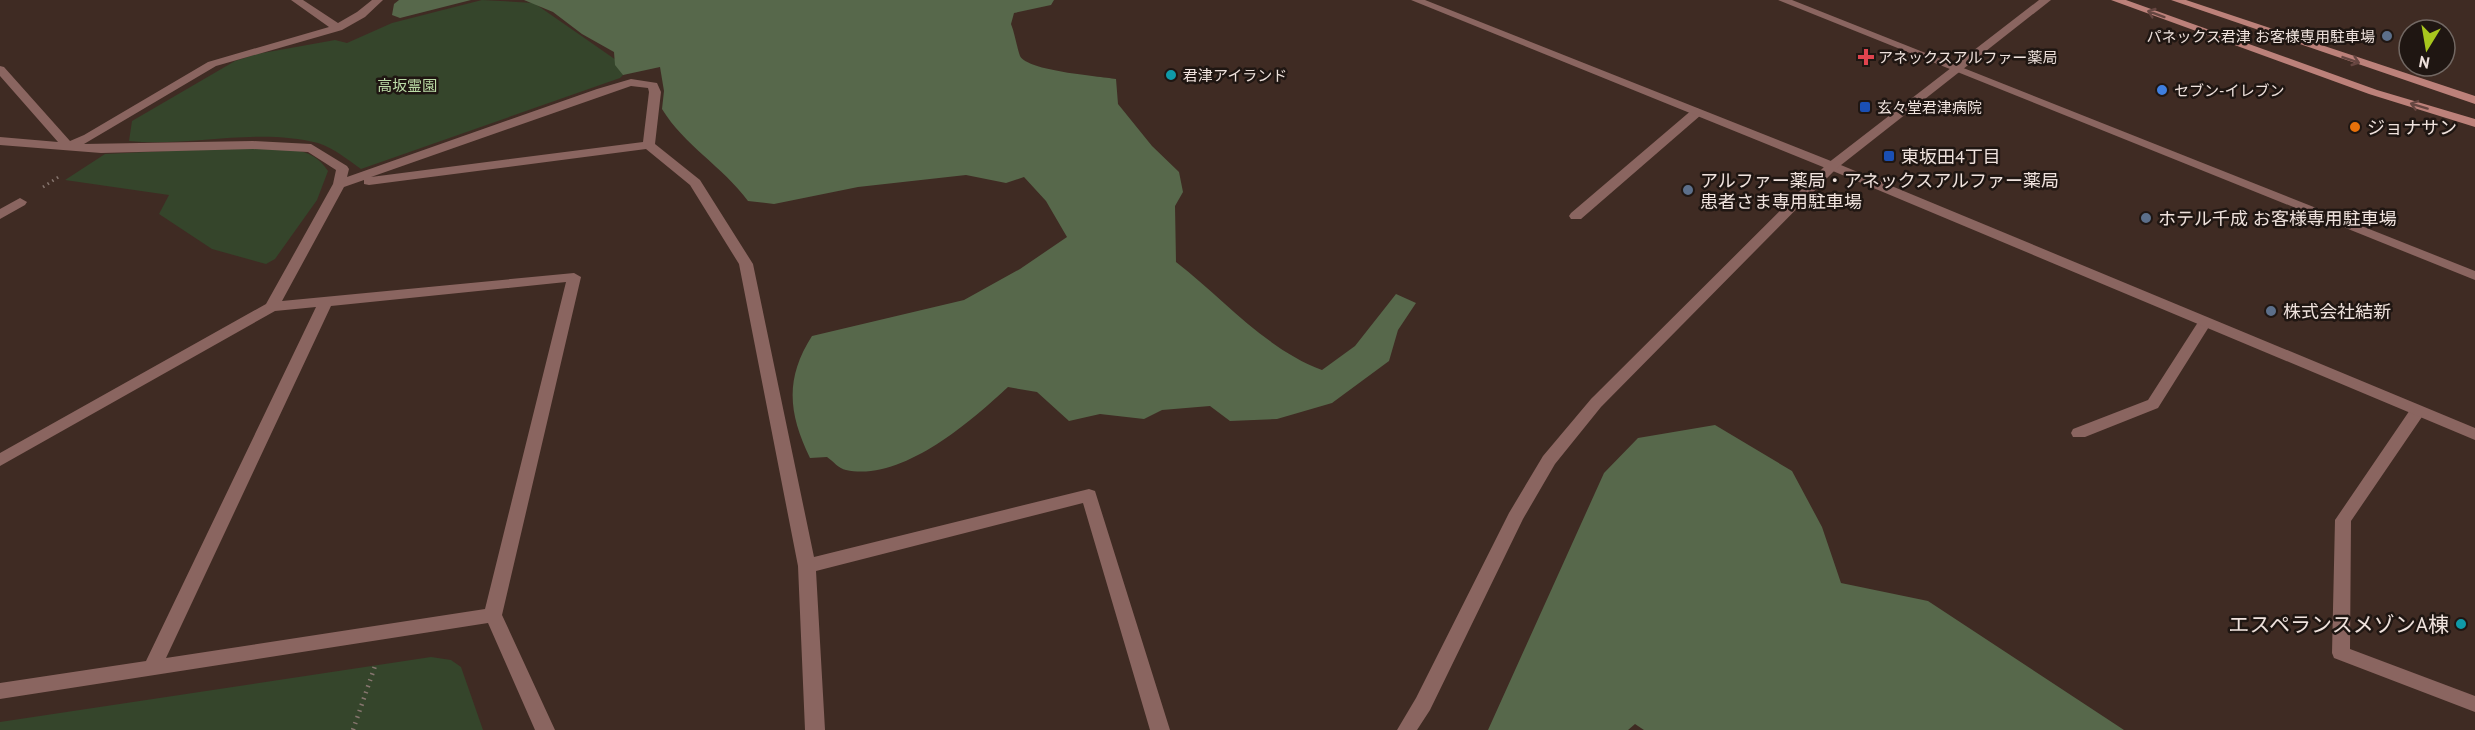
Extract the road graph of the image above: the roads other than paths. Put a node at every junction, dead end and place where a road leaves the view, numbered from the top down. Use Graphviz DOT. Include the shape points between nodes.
graph roads {
  1 [pos="296,0"];
  2 [pos="378,0"];
  3 [pos="1416,0"];
  4 [pos="1783,0"];
  5 [pos="2046,0"];
  6 [pos="2116,0"];
  7 [pos="2176,0"];
  8 [pos="338,28"];
  9 [pos="0,69"];
  10 [pos="1955,70"];
  11 [pos="2475,100"];
  12 [pos="1697,112"];
  13 [pos="2475,123"];
  14 [pos="0,141"];
  15 [pos="649,145"];
  16 [pos="68,146"];
  17 [pos="1832,166"];
  18 [pos="339,184"];
  19 [pos="20,202"];
  20 [pos="0,215"];
  21 [pos="1576,216"];
  22 [pos="2475,276"];
  23 [pos="326,302"];
  24 [pos="272,307"];
  25 [pos="2205,322"];
  26 [pos="2418,411"];
  27 [pos="2079,433"];
  28 [pos="2475,434"];
  29 [pos="0,460"];
  30 [pos="807,566"];
  31 [pos="494,615"];
  32 [pos="152,667"];
  33 [pos="0,691"];
  34 [pos="2475,704"];
  35 [pos="545,730"];
  36 [pos="815,730"];
  37 [pos="1160,730"];
  38 [pos="1407,730"];
  1 -- 8 [label="street"];
  2 -- 8 [label="street" via="366,13"];
  3 -- 12 [label="street"];
  4 -- 10 [label="street"];
  5 -- 10 [label="street"];
  13 -- 6 [label="main road, one-way" via="2373,92"];
  7 -- 11 [label="main road, one-way"];
  8 -- 16 [label="street" via="212,64"];
  9 -- 16 [label="street"];
  10 -- 17 [label="street"];
  10 -- 22 [label="street"];
  12 -- 17 [label="street"];
  12 -- 21 [label="street"];
  14 -- 16 [label="street"];
  15 -- 18 [label="street"];
  15 -- 18 [label="street" via="656,92 653,85 631,82"];
  15 -- 30 [label="street" via="695,183 746,264"];
  16 -- 18 [label="street" via="311,148 344,169"];
  17 -- 25 [label="street"];
  17 -- 38 [label="street" via="1596,403 1549,460 1494,558 1424,704"];
  18 -- 24 [label="street"];
  19 -- 20 [label="street"];
  23 -- 24 [label="street"];
  23 -- 31 [label="street" via="574,277"];
  23 -- 32 [label="street"];
  24 -- 29 [label="street"];
  25 -- 26 [label="street"];
  25 -- 27 [label="street" via="2153,404"];
  26 -- 28 [label="street"];
  26 -- 34 [label="street" via="2343,520 2341,653"];
  30 -- 36 [label="street"];
  30 -- 37 [label="street" via="1089,495"];
  31 -- 32 [label="street"];
  31 -- 35 [label="street"];
  32 -- 33 [label="street"];
}
